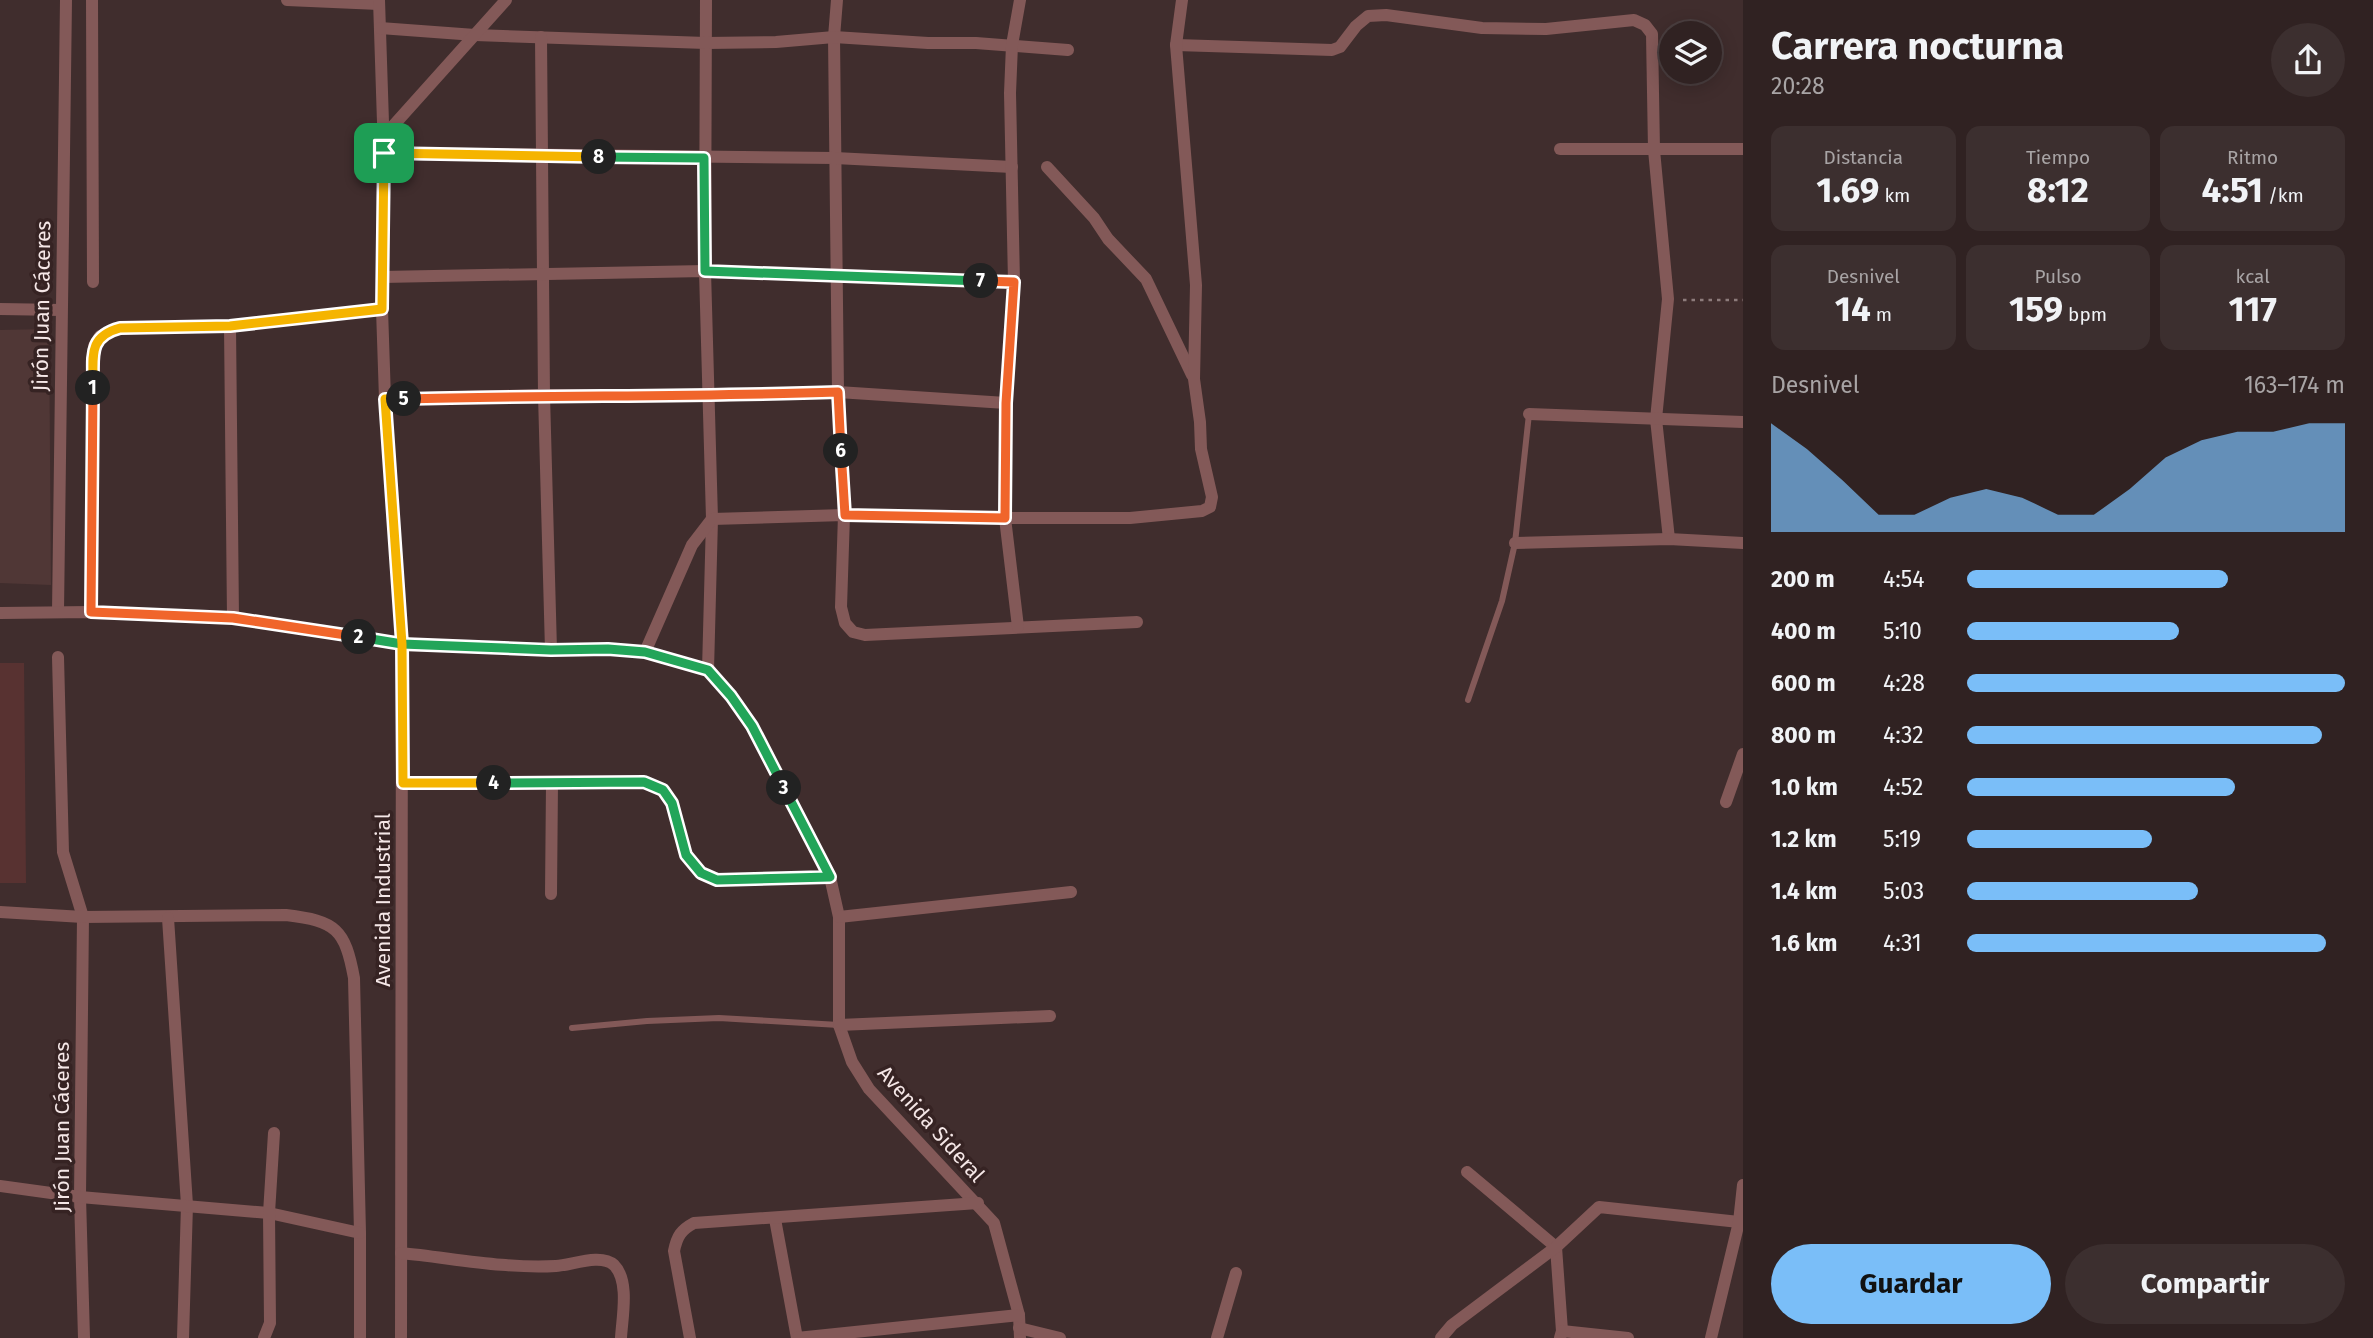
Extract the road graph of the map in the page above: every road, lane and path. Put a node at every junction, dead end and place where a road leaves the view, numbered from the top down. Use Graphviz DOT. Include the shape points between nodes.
graph roads {
  1 [pos="66,0"];
  2 [pos="92,0"];
  3 [pos="287,0"];
  4 [pos="506,0"];
  5 [pos="706,0"];
  6 [pos="837,0"];
  7 [pos="1020,0"];
  8 [pos="1182,0"];
  9 [pos="379,2"];
  10 [pos="380,28"];
  11 [pos="475,35"];
  12 [pos="541,37"];
  13 [pos="834,37"];
  14 [pos="706,43"];
  15 [pos="1012,46"];
  16 [pos="1176,46"];
  17 [pos="1068,50"];
  18 [pos="384,136"];
  19 [pos="1560,149"];
  20 [pos="1743,149"];
  21 [pos="1654,150"];
  22 [pos="384,153"];
  23 [pos="542,156"];
  24 [pos="704,158"];
  25 [pos="835,158"];
  26 [pos="1012,167"];
  27 [pos="1047,167"];
  28 [pos="705,271"];
  29 [pos="544,274"];
  30 [pos="836,274"];
  31 [pos="382,277"];
  32 [pos="93,282"];
  33 [pos="1014,282"];
  34 [pos="1668,299"];
  35 [pos="1743,300"];
  36 [pos="0,309"];
  37 [pos="382,309"];
  38 [pos="61,310"];
  39 [pos="230,326"];
  40 [pos="1194,379"];
  41 [pos="838,392"];
  42 [pos="544,395"];
  43 [pos="707,396"];
  44 [pos="385,399"];
  45 [pos="1006,403"];
  46 [pos="1529,414"];
  47 [pos="1656,419"];
  48 [pos="1743,422"];
  49 [pos="845,515"];
  50 [pos="1005,518"];
  51 [pos="712,519"];
  52 [pos="1669,539"];
  53 [pos="1515,543"];
  54 [pos="1743,543"];
  55 [pos="58,612"];
  56 [pos="91,612"];
  57 [pos="0,613"];
  58 [pos="233,618"];
  59 [pos="1136,622"];
  60 [pos="1018,628"];
  61 [pos="402,644"];
  62 [pos="551,650"];
  63 [pos="645,652"];
  64 [pos="58,657"];
  65 [pos="708,670"];
  66 [pos="1468,700"];
  67 [pos="1743,754"];
  68 [pos="403,783"];
  69 [pos="552,783"];
  70 [pos="1726,802"];
  71 [pos="830,877"];
  72 [pos="1071,892"];
  73 [pos="551,894"];
  74 [pos="0,912"];
  75 [pos="83,917"];
  76 [pos="839,917"];
  77 [pos="168,918"];
  78 [pos="1050,1016"];
  79 [pos="839,1025"];
  80 [pos="572,1028"];
  81 [pos="274,1133"];
  82 [pos="1467,1172"];
  83 [pos="1743,1185"];
  84 [pos="0,1186"];
  85 [pos="80,1197"];
  86 [pos="978,1203"];
  87 [pos="187,1205"];
  88 [pos="269,1213"];
  89 [pos="775,1219"];
  90 [pos="1739,1222"];
  91 [pos="360,1233"];
  92 [pos="1556,1247"];
  93 [pos="401,1253"];
  94 [pos="1236,1273"];
  95 [pos="1019,1327"];
  96 [pos="1561,1334"];
  97 [pos="84,1338"];
  98 [pos="183,1338"];
  99 [pos="264,1338"];
  100 [pos="360,1338"];
  101 [pos="401,1338"];
  102 [pos="621,1338"];
  103 [pos="690,1338"];
  104 [pos="797,1338"];
  105 [pos="1060,1338"];
  106 [pos="1217,1338"];
  107 [pos="1441,1338"];
  108 [pos="1628,1338"];
  109 [pos="1711,1338"];
  1 -- 38 [label="street, Jirón Juan Cáceres"];
  2 -- 32 [label="street"];
  3 -- 9 [label="street"];
  4 -- 11 [label="street"];
  5 -- 14 [label="street"];
  6 -- 13 [label="street"];
  7 -- 15 [label="street"];
  8 -- 16 [label="street"];
  9 -- 10 [label="street, Avenida Industrial"];
  10 -- 11 [label="street"];
  10 -- 18 [label="street, Avenida Industrial"];
  11 -- 12 [label="street"];
  11 -- 18 [label="street"];
  12 -- 14 [label="street"];
  12 -- 23 [label="street"];
  13 -- 14 [label="street"];
  13 -- 15 [label="street"];
  13 -- 25 [label="street"];
  14 -- 24 [label="street"];
  15 -- 17 [label="street"];
  15 -- 26 [label="street"];
  16 -- 21 [label="street" via="1332,50 1368,16 1546,30 1634,20 1652,34"];
  16 -- 40 [label="street" via="1196,285"];
  18 -- 22 [label="street, Avenida Industrial"];
  19 -- 21 [label="street"];
  20 -- 21 [label="street"];
  21 -- 34 [label="street"];
  22 -- 23 [label="street"];
  22 -- 31 [label="street, Avenida Industrial"];
  23 -- 24 [label="street"];
  23 -- 29 [label="street"];
  24 -- 25 [label="street"];
  24 -- 28 [label="street"];
  25 -- 26 [label="street"];
  25 -- 30 [label="street"];
  26 -- 33 [label="street"];
  27 -- 40 [label="street" via="1146,279"];
  28 -- 29 [label="street"];
  28 -- 30 [label="street"];
  28 -- 43 [label="street"];
  29 -- 31 [label="street"];
  29 -- 42 [label="street"];
  30 -- 33 [label="street"];
  30 -- 41 [label="street"];
  31 -- 37 [label="street, Avenida Industrial"];
  33 -- 45 [label="street"];
  34 -- 35 [label="path"];
  34 -- 47 [label="street"];
  36 -- 38 [label="street"];
  37 -- 39 [label="street"];
  37 -- 44 [label="street, Avenida Industrial"];
  38 -- 55 [label="street, Jirón Juan Cáceres"];
  39 -- 56 [label="street" via="120,328 100,336 94,346"];
  39 -- 58 [label="street"];
  40 -- 50 [label="street" via="1201,449 1212,497 1209,506 1202,511 1130,518"];
  41 -- 43 [label="street"];
  41 -- 45 [label="street"];
  41 -- 49 [label="street"];
  42 -- 43 [label="street"];
  42 -- 44 [label="street"];
  42 -- 62 [label="street"];
  43 -- 51 [label="street"];
  44 -- 61 [label="street, Avenida Industrial"];
  45 -- 50 [label="street"];
  46 -- 47 [label="street"];
  46 -- 53 [label="lane"];
  47 -- 48 [label="street"];
  47 -- 52 [label="street"];
  49 -- 50 [label="street"];
  49 -- 51 [label="street"];
  49 -- 60 [label="street" via="841,607 853,632"];
  50 -- 60 [label="street"];
  51 -- 63 [label="street" via="692,545"];
  51 -- 65 [label="street"];
  52 -- 53 [label="street"];
  52 -- 54 [label="street"];
  53 -- 66 [label="lane" via="1502,601"];
  55 -- 56 [label="street"];
  55 -- 57 [label="street"];
  56 -- 58 [label="street"];
  58 -- 61 [label="street"];
  59 -- 60 [label="street"];
  61 -- 62 [label="street"];
  61 -- 68 [label="street, Avenida Industrial"];
  62 -- 63 [label="street"];
  63 -- 65 [label="street"];
  64 -- 75 [label="street, Jirón Juan Cáceres" via="63,852"];
  65 -- 71 [label="street, Avenida Sideral" via="752,726"];
  67 -- 70 [label="street"];
  68 -- 69 [label="street"];
  68 -- 93 [label="street, Avenida Industrial"];
  69 -- 71 [label="street" via="644,782 663,790 672,803 686,855 701,873 717,880"];
  69 -- 73 [label="street"];
  71 -- 76 [label="street, Avenida Sideral"];
  72 -- 76 [label="street"];
  74 -- 75 [label="street"];
  75 -- 77 [label="street"];
  75 -- 85 [label="street, Jirón Juan Cáceres"];
  76 -- 79 [label="street, Avenida Sideral"];
  77 -- 87 [label="street"];
  77 -- 91 [label="street, Avenida Industrial" via="286,915 318,919 340,933 354,978"];
  78 -- 79 [label="street"];
  79 -- 80 [label="lane" via="719,1018"];
  79 -- 86 [label="street, Avenida Sideral" via="852,1062 869,1089"];
  81 -- 88 [label="street"];
  82 -- 92 [label="street"];
  83 -- 90 [label="street"];
  84 -- 85 [label="street"];
  85 -- 87 [label="street"];
  85 -- 97 [label="street, Jirón Juan Cáceres"];
  86 -- 89 [label="street"];
  86 -- 95 [label="street, Avenida Sideral" via="994,1223"];
  87 -- 88 [label="street"];
  87 -- 98 [label="street"];
  88 -- 91 [label="street"];
  88 -- 99 [label="street" via="270,1323"];
  89 -- 103 [label="street" via="694,1223 677,1237 674,1251"];
  89 -- 104 [label="street"];
  90 -- 92 [label="street" via="1599,1207"];
  90 -- 109 [label="street"];
  91 -- 100 [label="street, Avenida Industrial"];
  92 -- 96 [label="street"];
  92 -- 107 [label="street"];
  93 -- 101 [label="street, Avenida Industrial"];
  93 -- 102 [label="street" via="527,1266 612,1263 621,1274"];
  94 -- 106 [label="street"];
  95 -- 104 [label="street"];
  95 -- 105 [label="street"];
  96 -- 108 [label="street"];
}
